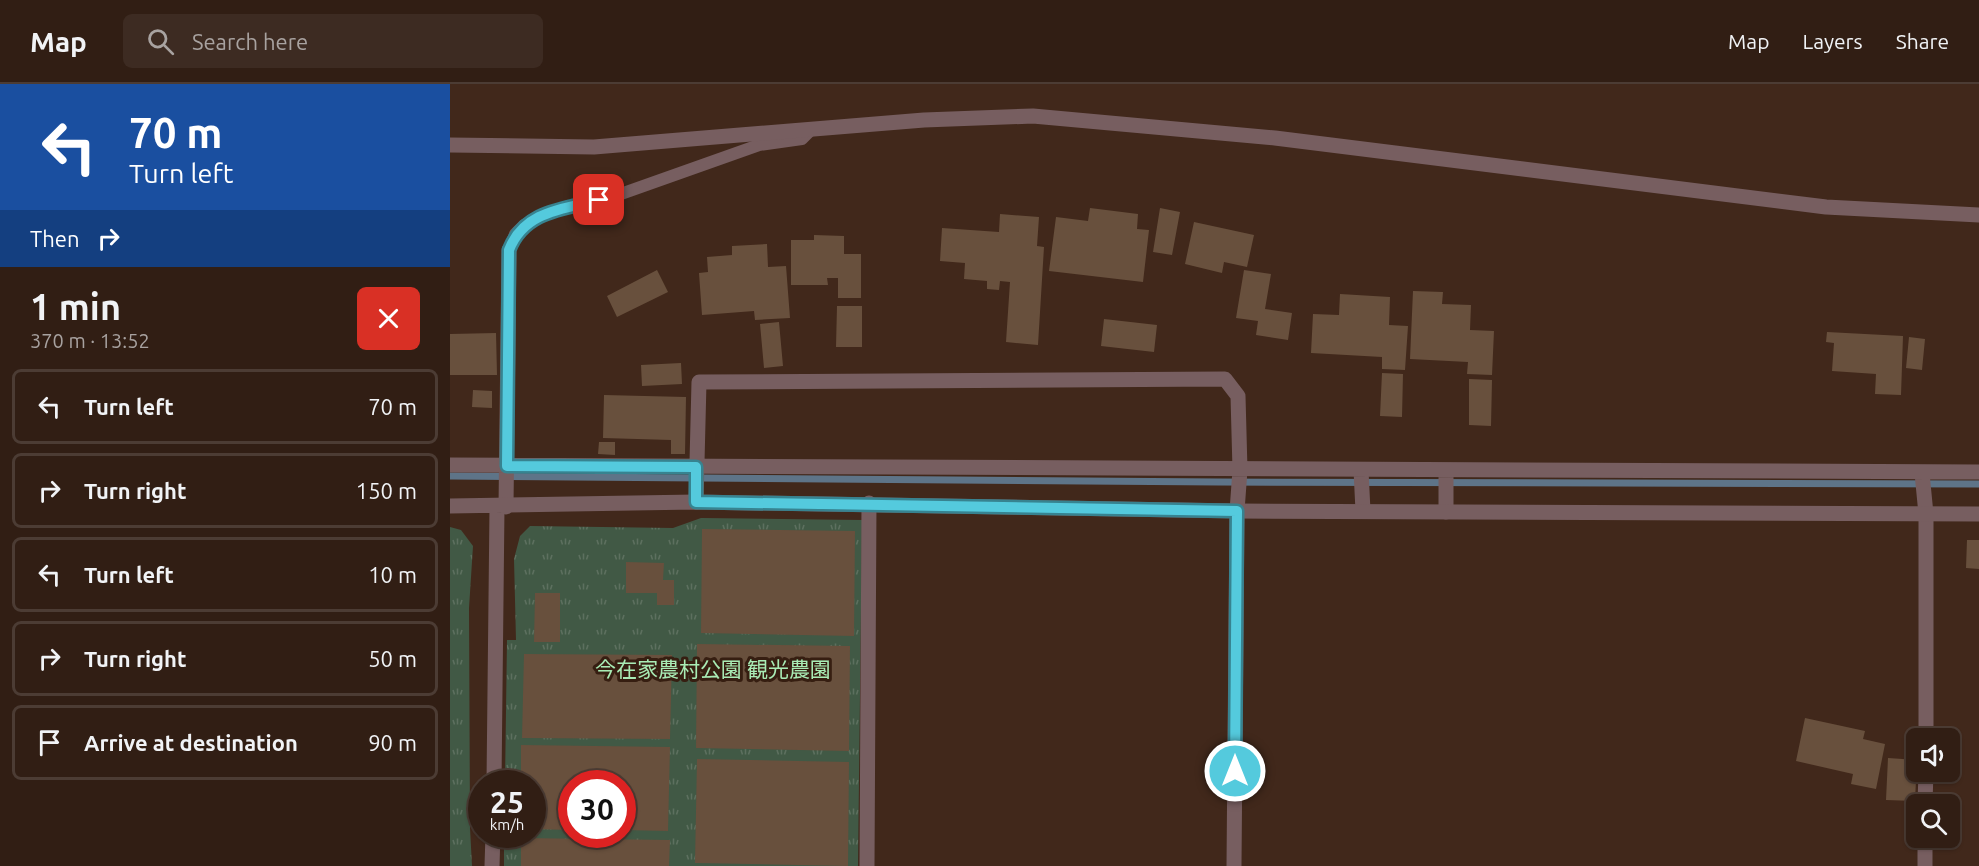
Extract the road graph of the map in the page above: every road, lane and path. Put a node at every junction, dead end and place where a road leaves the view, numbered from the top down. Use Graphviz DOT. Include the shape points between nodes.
graph roads {
  1 [pos="810,131"];
  2 [pos="450,145"];
  3 [pos="1979,215"];
  4 [pos="509,250"];
  5 [pos="450,465"];
  6 [pos="507,466"];
  7 [pos="696,469"];
  8 [pos="1240,470"];
  9 [pos="1361,470"];
  10 [pos="1446,470"];
  11 [pos="1979,472"];
  12 [pos="1923,473"];
  13 [pos="696,496"];
  14 [pos="869,503"];
  15 [pos="450,506"];
  16 [pos="502,507"];
  17 [pos="1237,511"];
  18 [pos="1363,511"];
  19 [pos="1446,512"];
  20 [pos="1926,514"];
  21 [pos="1979,514"];
  22 [pos="1926,728"];
  23 [pos="494,770"];
  24 [pos="493,848"];
  25 [pos="1925,848"];
  26 [pos="492,866"];
  27 [pos="867,866"];
  28 [pos="1234,866"];
  29 [pos="1925,866"];
  1 -- 2 [label="street" via="594,147"];
  1 -- 3 [label="street" via="924,120 1033,116 1275,138 1826,207"];
  1 -- 4 [label="lane" via="802,139 759,145 618,195 542,215 515,234"];
  4 -- 6 [label="street"];
  5 -- 6 [label="street"];
  6 -- 7 [label="street"];
  6 -- 16 [label="street"];
  7 -- 8 [label="street"];
  7 -- 8 [label="street" via="699,382 1225,379 1238,396"];
  7 -- 13 [label="street"];
  8 -- 9 [label="street"];
  8 -- 17 [label="street"];
  9 -- 10 [label="street"];
  9 -- 18 [label="street"];
  10 -- 12 [label="street"];
  10 -- 19 [label="street"];
  11 -- 12 [label="street"];
  12 -- 20 [label="street"];
  13 -- 14 [label="street"];
  13 -- 16 [label="street"];
  14 -- 17 [label="street"];
  14 -- 27 [label="street"];
  15 -- 16 [label="street"];
  16 -- 23 [label="street"];
  17 -- 18 [label="street"];
  17 -- 28 [label="street"];
  18 -- 19 [label="street"];
  19 -- 20 [label="street"];
  20 -- 21 [label="street"];
  20 -- 22 [label="street"];
  24 -- 26 [label="street"];
  25 -- 29 [label="street"];
}
